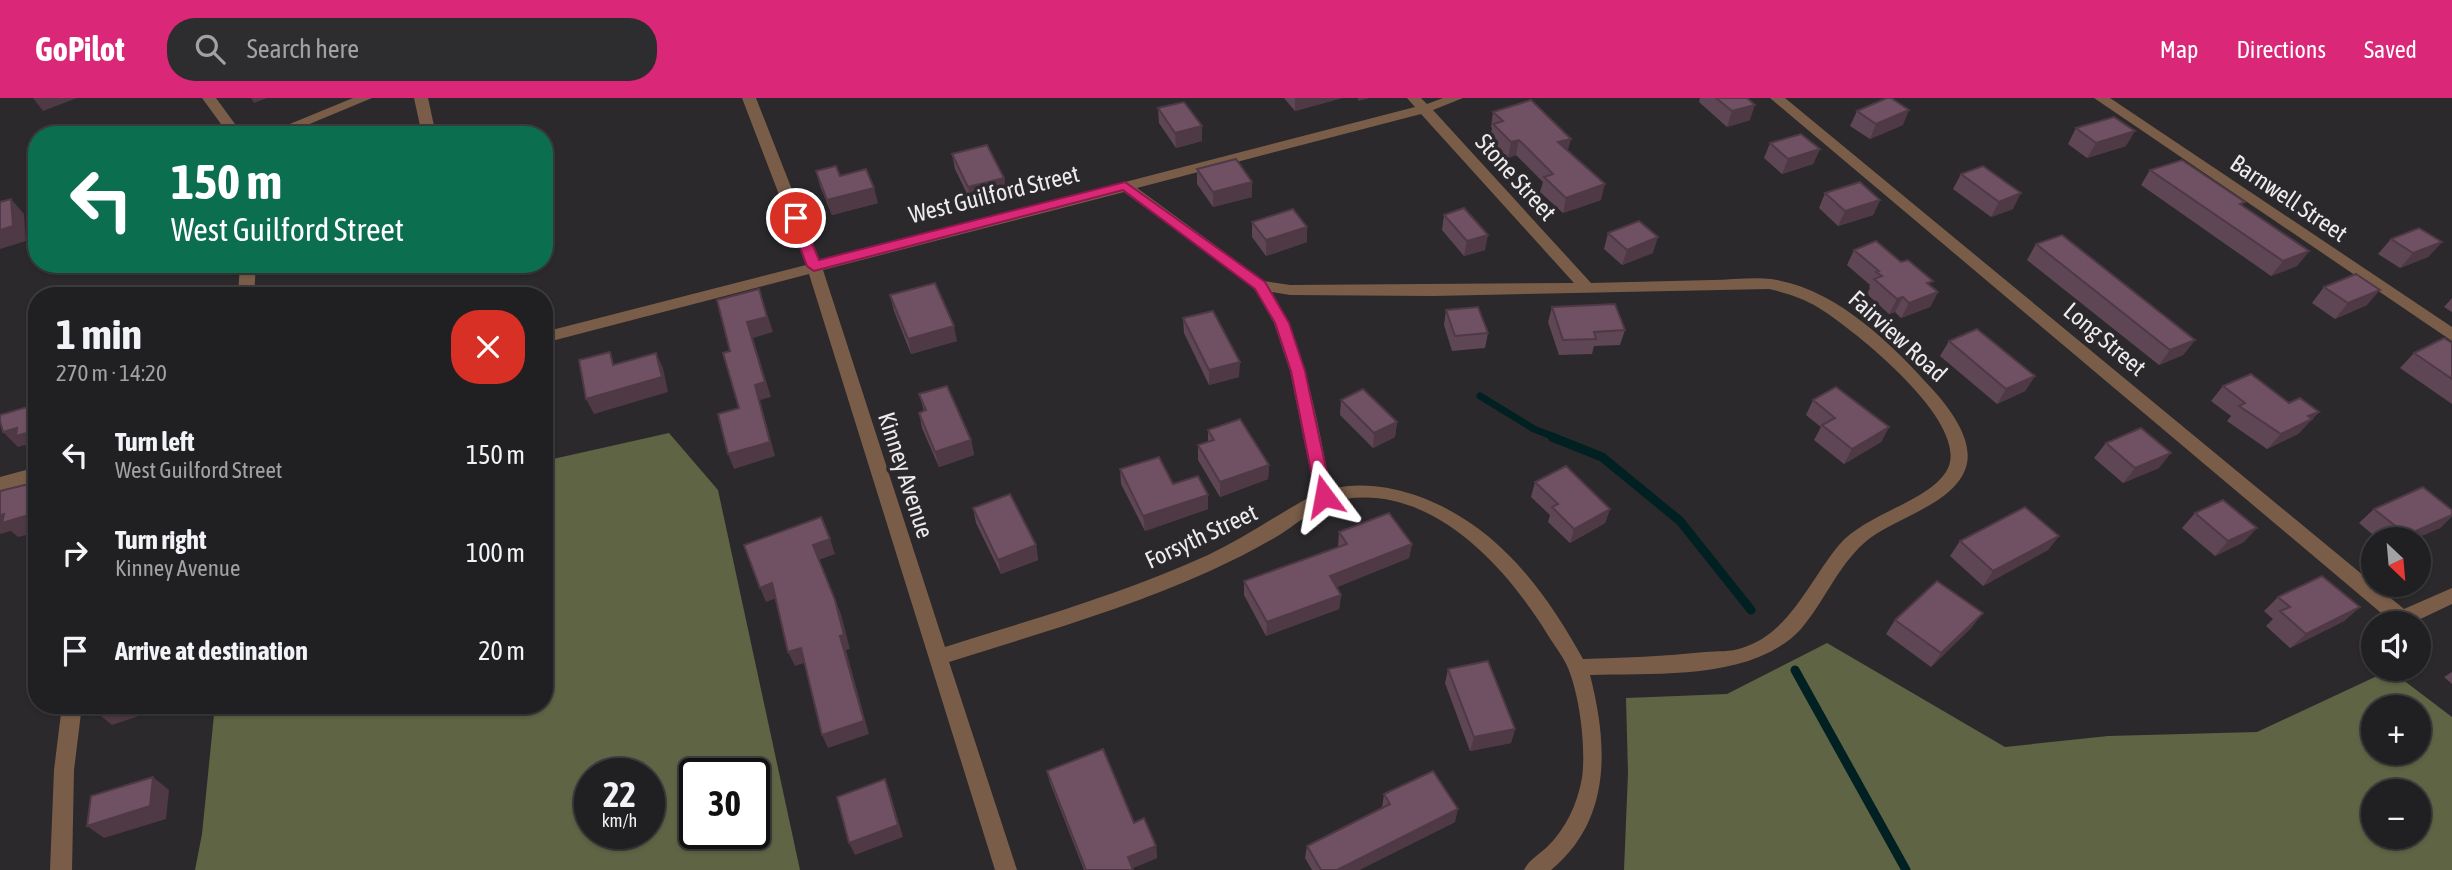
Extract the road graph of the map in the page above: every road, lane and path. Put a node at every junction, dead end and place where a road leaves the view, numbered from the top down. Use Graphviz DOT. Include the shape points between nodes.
graph roads {
  1 [pos="209,98"];
  2 [pos="365,98"];
  3 [pos="421,98"];
  4 [pos="749,98"];
  5 [pos="1457,98"];
  6 [pos="1777,98"];
  7 [pos="2101,98"];
  8 [pos="1419,104"];
  9 [pos="229,126"];
  10 [pos="293,126"];
  11 [pos="427,126"];
  12 [pos="1125,186"];
  13 [pos="814,266"];
  14 [pos="1260,285"];
  15 [pos="1586,287"];
  16 [pos="2452,335"];
  17 [pos="553,336"];
  18 [pos="28,476"];
  19 [pos="0,484"];
  20 [pos="1324,496"];
  21 [pos="2452,596"];
  22 [pos="938,657"];
  23 [pos="1577,667"];
  24 [pos="71,714"];
  25 [pos="61,870"];
  26 [pos="1006,870"];
  27 [pos="1535,870"];
  1 -- 9 [label="street"];
  2 -- 10 [label="street"];
  3 -- 11 [label="street"];
  4 -- 13 [label="street, Kinney Avenue"];
  5 -- 8 [label="street, West Guilford Street"];
  6 -- 21 [label="street, Long Street" via="2402,619"];
  7 -- 16 [label="street, Barnwell Street"];
  8 -- 12 [label="street, West Guilford Street"];
  8 -- 15 [label="street, Stone Street"];
  12 -- 13 [label="street, West Guilford Street"];
  12 -- 14 [label="street"];
  13 -- 17 [label="street, West Guilford Street"];
  13 -- 22 [label="street, Kinney Avenue"];
  14 -- 15 [label="street, Fairview Road" via="1290,290 1433,291"];
  14 -- 20 [label="street" via="1282,323 1298,371"];
  15 -- 23 [label="street, Fairview Road" via="1747,282 1806,295 1842,316 1919,385 1951,423 1961,455 1948,483 1867,528 1846,549 1798,622 1746,656"];
  18 -- 19 [label="street"];
  20 -- 22 [label="street, Forsyth Street" via="1237,551 1190,572 1111,603"];
  20 -- 23 [label="street, Forsyth Street" via="1359,491 1399,495 1455,522 1512,567"];
  22 -- 26 [label="street, Kinney Avenue"];
  23 -- 27 [label="street, Forsyth Street" via="1594,734 1592,788 1574,832"];
  24 -- 25 [label="street"];
}
